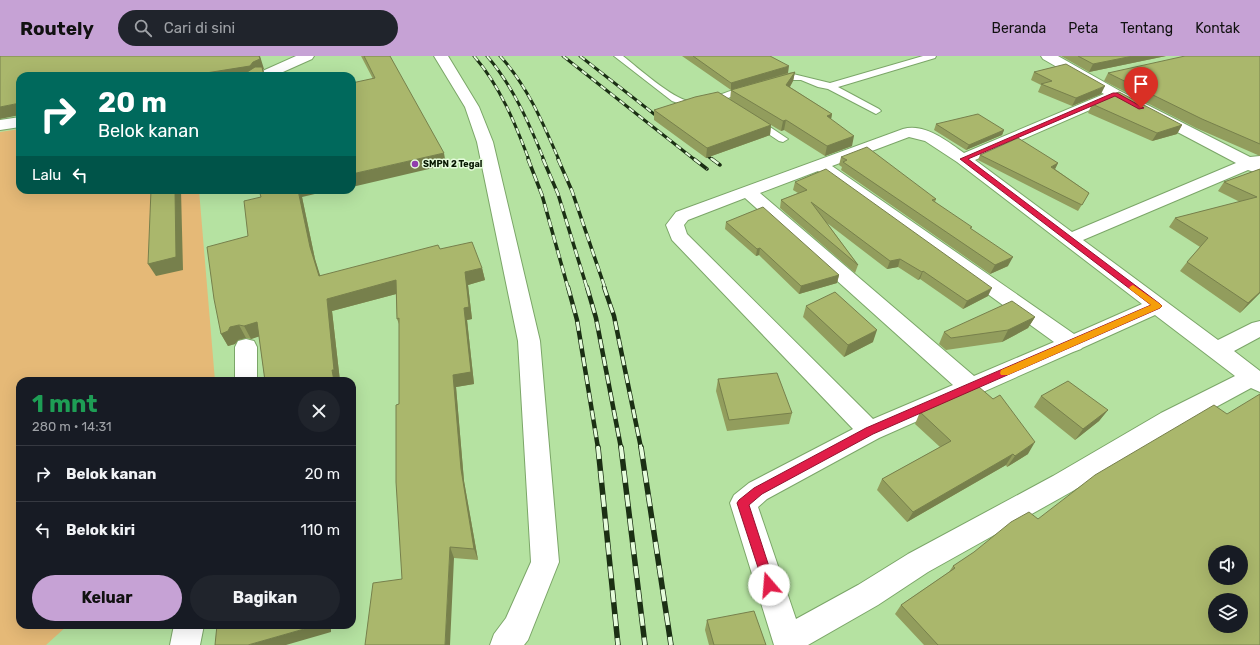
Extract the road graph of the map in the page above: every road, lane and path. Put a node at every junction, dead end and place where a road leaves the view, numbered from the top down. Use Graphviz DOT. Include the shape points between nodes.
graph roads {
  1 [pos="307,56"];
  2 [pos="441,56"];
  3 [pos="618,56"];
  4 [pos="932,56"];
  5 [pos="1048,56"];
  6 [pos="272,72"];
  7 [pos="1111,74"];
  8 [pos="1089,78"];
  9 [pos="830,86"];
  10 [pos="1115,94"];
  11 [pos="719,98"];
  12 [pos="732,106"];
  13 [pos="876,110"];
  14 [pos="745,114"];
  15 [pos="16,123"];
  16 [pos="0,125"];
  17 [pos="783,139"];
  18 [pos="963,159"];
  19 [pos="1256,164"];
  20 [pos="820,165"];
  21 [pos="748,192"];
  22 [pos="1070,239"];
  23 [pos="1157,306"];
  24 [pos="1260,328"];
  25 [pos="1073,344"];
  26 [pos="246,347"];
  27 [pos="1218,350"];
  28 [pos="246,377"];
  29 [pos="1256,380"];
  30 [pos="971,387"];
  31 [pos="870,431"];
  32 [pos="188,629"];
  33 [pos="788,643"];
  34 [pos="185,645"];
  35 [pos="505,645"];
  1 -- 6 [label="street"];
  2 -- 35 [label="street" via="472,107 485,142 529,341 545,562 517,629"];
  3 -- 11 [label="lane" via="675,99 694,104"];
  4 -- 9 [label="lane"];
  5 -- 8 [label="street"];
  7 -- 8 [label="street"];
  8 -- 10 [label="street"];
  9 -- 11 [label="lane" via="795,76"];
  9 -- 13 [label="lane"];
  10 -- 18 [label="street"];
  10 -- 19 [label="street"];
  11 -- 12 [label="lane"];
  14 -- 17 [label="lane"];
  15 -- 16 [label="street"];
  18 -- 20 [label="street" via="925,134 908,132"];
  18 -- 22 [label="street"];
  19 -- 22 [label="street"];
  20 -- 21 [label="street"];
  20 -- 25 [label="street"];
  21 -- 30 [label="street"];
  21 -- 31 [label="street" via="682,216 675,225 679,236"];
  22 -- 23 [label="street"];
  23 -- 25 [label="street"];
  23 -- 27 [label="street"];
  24 -- 27 [label="street"];
  25 -- 30 [label="street"];
  26 -- 28 [label="street"];
  27 -- 29 [label="street"];
  29 -- 33 [label="street" via="1170,420 1062,484 918,563"];
  30 -- 31 [label="street"];
  31 -- 33 [label="street" via="758,491 743,503"];
  32 -- 34 [label="street"];
}
